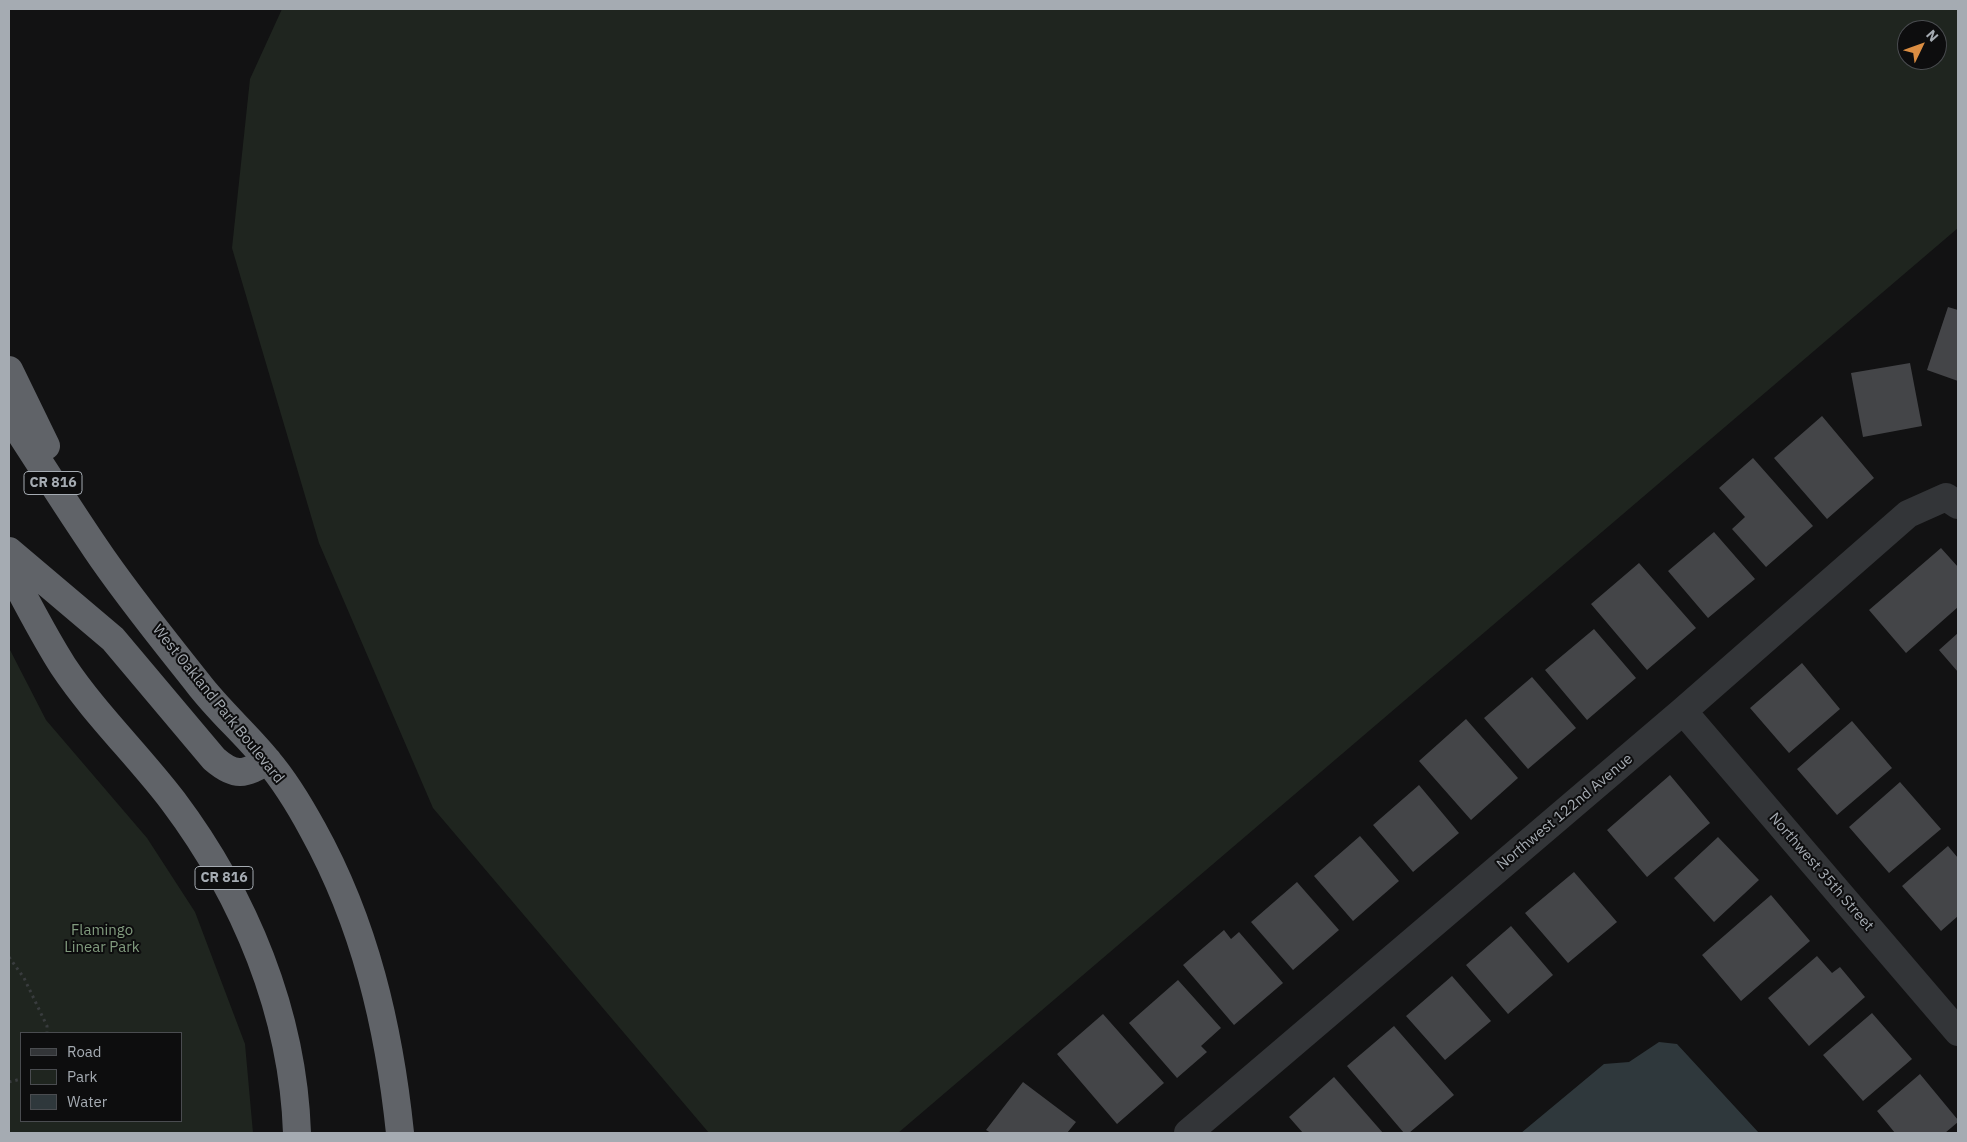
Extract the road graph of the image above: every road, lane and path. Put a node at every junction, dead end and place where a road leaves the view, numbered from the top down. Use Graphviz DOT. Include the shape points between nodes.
graph roads {
  1 [pos="9,370"];
  2 [pos="9,416"];
  3 [pos="1952,501"];
  4 [pos="9,551"];
  5 [pos="96,551"];
  6 [pos="9,570"];
  7 [pos="1683,711"];
  8 [pos="268,761"];
  9 [pos="9,957"];
  10 [pos="47,1032"];
  11 [pos="1958,1032"];
  12 [pos="297,1133"];
  13 [pos="400,1133"];
  14 [pos="1188,1133"];
  1 -- 5 [label="highway"];
  2 -- 5 [label="highway, West Oakland Park Boulevard / CR 816"];
  3 -- 7 [label="street, Northwest 122nd Avenue" via="1908,514"];
  4 -- 8 [label="highway" via="113,639 224,768 234,773 247,772"];
  5 -- 8 [label="highway, West Oakland Park Boulevard / CR 816" via="199,685"];
  6 -- 12 [label="highway, CR 816" via="63,665 96,710 173,801 228,885 249,928 281,1019 291,1070"];
  7 -- 11 [label="street, Northwest 35th Street"];
  7 -- 14 [label="street, Northwest 122nd Avenue"];
  8 -- 13 [label="highway, West Oakland Park Boulevard / CR 816" via="313,829 357,924 387,1038"];
  9 -- 10 [label="path" via="24,978"];
}
